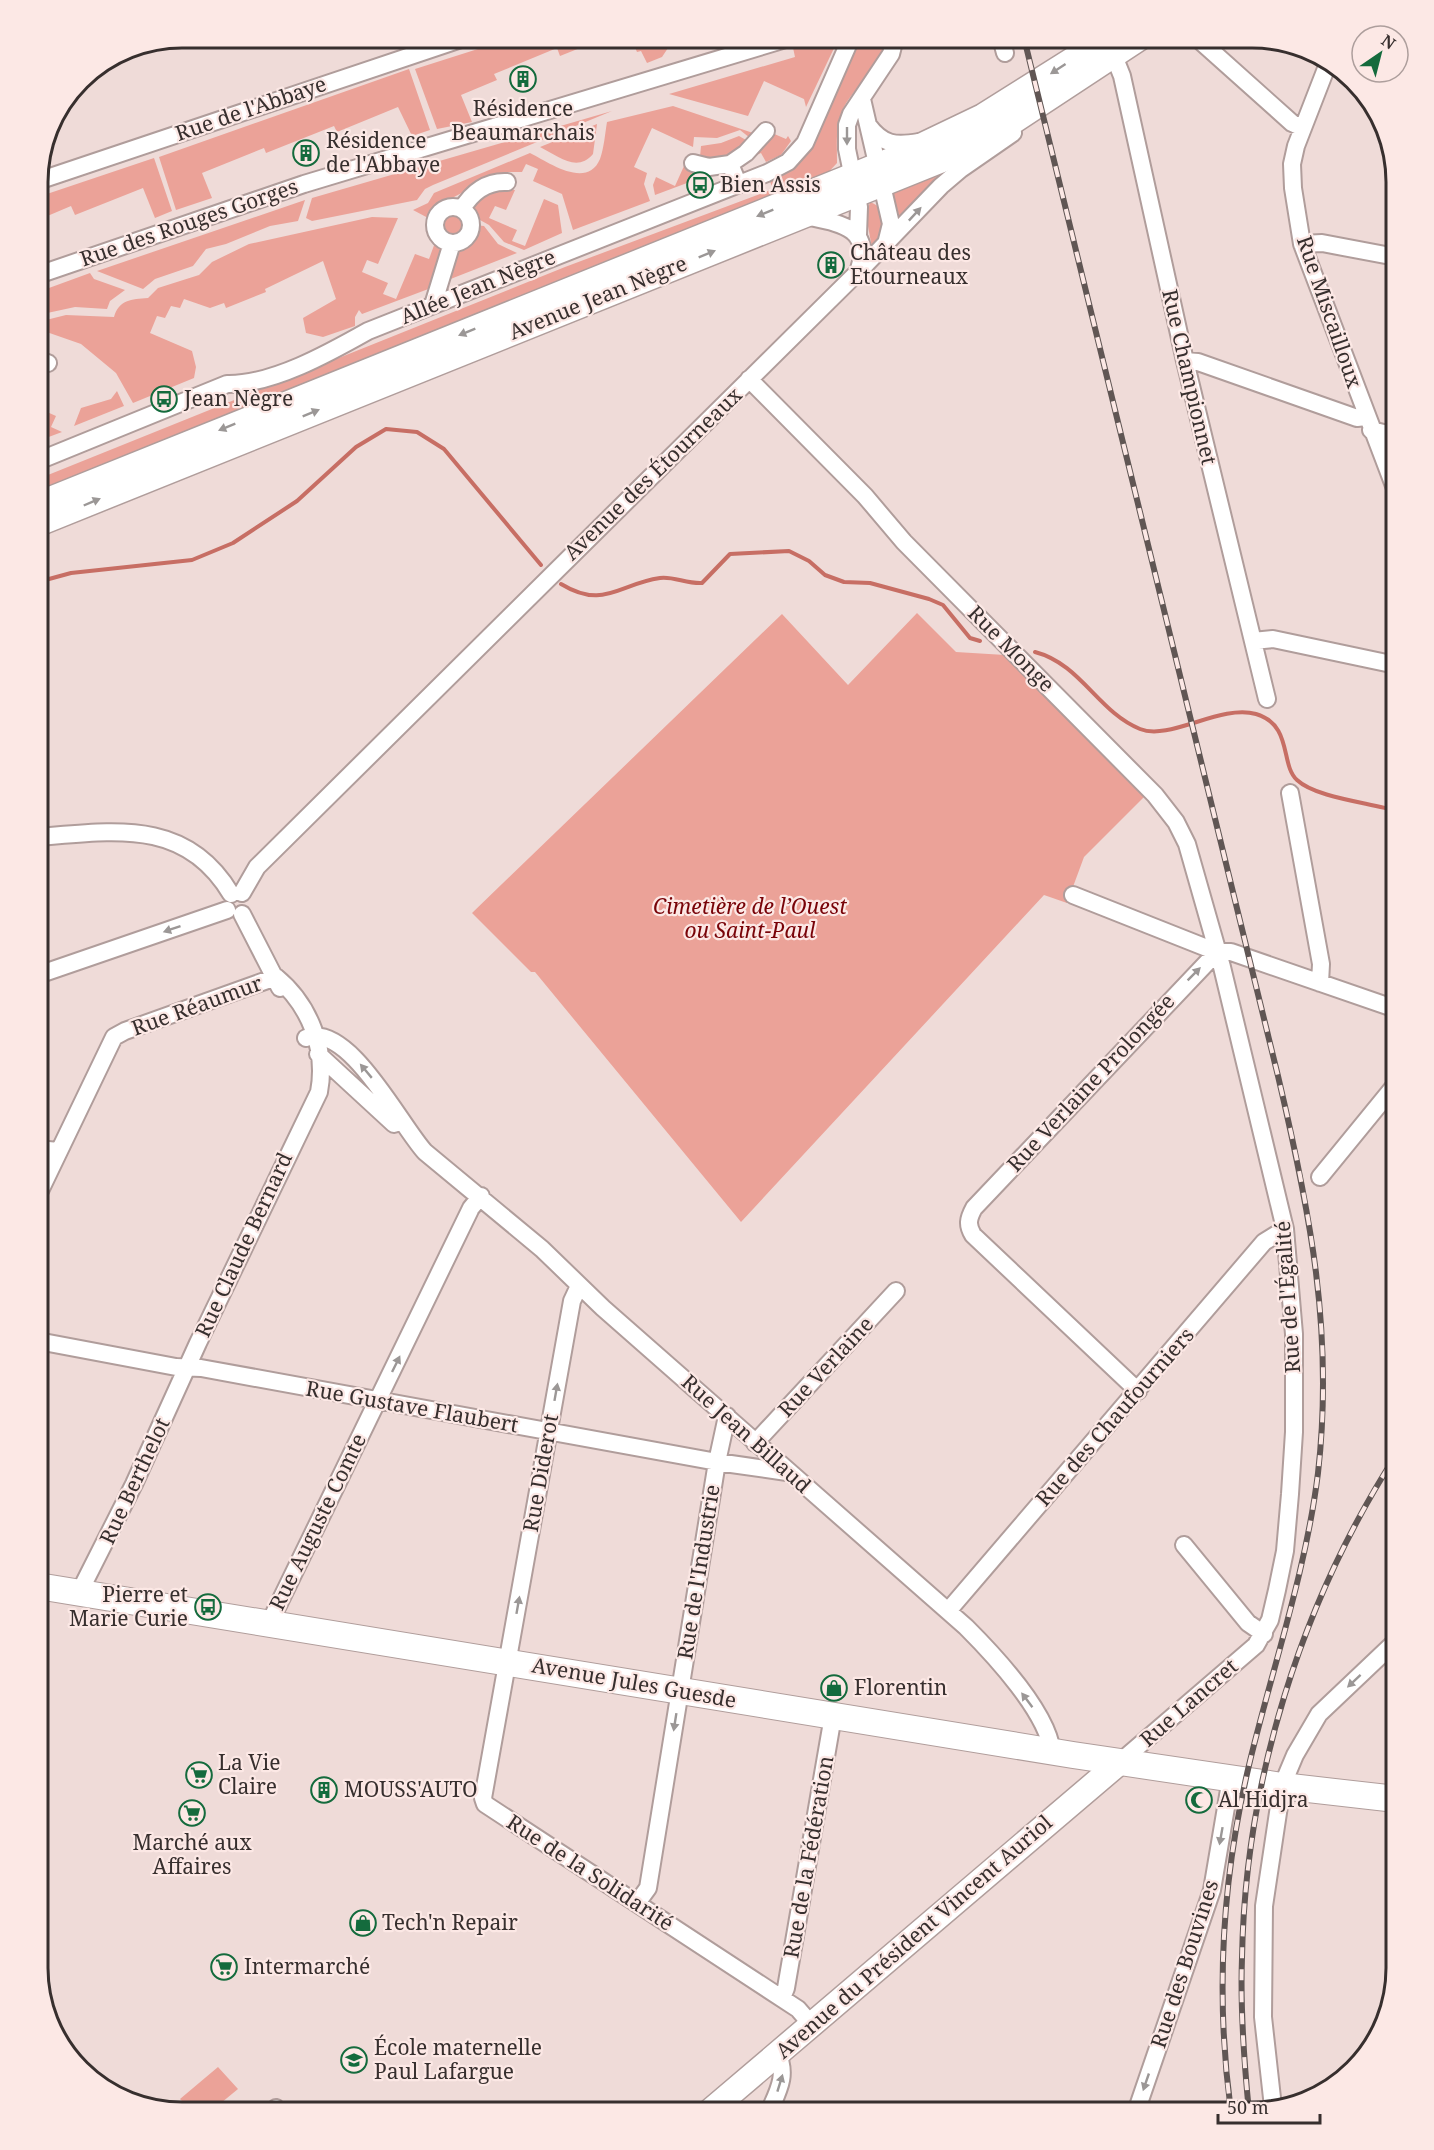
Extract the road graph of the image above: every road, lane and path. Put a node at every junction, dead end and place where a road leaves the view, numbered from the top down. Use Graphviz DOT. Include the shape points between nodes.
graph roads {
  1 [pos="434,48"];
  2 [pos="756,48"];
  3 [pos="847,48"];
  4 [pos="892,48"];
  5 [pos="1109,48"];
  6 [pos="1110,48"];
  7 [pos="1111,48"];
  8 [pos="1208,48"];
  9 [pos="1325,70"];
  10 [pos="1083,76"];
  11 [pos="862,99"];
  12 [pos="866,122"];
  13 [pos="1303,128"];
  14 [pos="766,131"];
  15 [pos="941,138"];
  16 [pos="693,163"];
  17 [pos="730,164"];
  18 [pos="880,174"];
  19 [pos="48,178"];
  20 [pos="507,182"];
  21 [pos="738,183"];
  22 [pos="856,185"];
  23 [pos="462,209"];
  24 [pos="804,216"];
  25 [pos="858,235"];
  26 [pos="452,243"];
  27 [pos="886,244"];
  28 [pos="1302,244"];
  29 [pos="1386,255"];
  30 [pos="859,269"];
  31 [pos="48,272"];
  32 [pos="433,305"];
  33 [pos="1185,361"];
  34 [pos="749,379"];
  35 [pos="1369,424"];
  36 [pos="1386,432"];
  37 [pos="48,457"];
  38 [pos="1386,466"];
  39 [pos="48,500"];
  40 [pos="48,520"];
  41 [pos="1253,641"];
  42 [pos="1386,663"];
  43 [pos="1267,699"];
  44 [pos="1290,793"];
  45 [pos="48,836"];
  46 [pos="1073,895"];
  47 [pos="235,903"];
  48 [pos="1217,952"];
  49 [pos="48,971"];
  50 [pos="276,978"];
  51 [pos="1320,983"];
  52 [pos="1386,1006"];
  53 [pos="313,1044"];
  54 [pos="345,1078"];
  55 [pos="319,1092"];
  56 [pos="1386,1096"];
  57 [pos="303,1124"];
  58 [pos="411,1137"];
  59 [pos="48,1150"];
  60 [pos="58,1151"];
  61 [pos="48,1173"];
  62 [pos="1320,1177"];
  63 [pos="481,1196"];
  64 [pos="1285,1229"];
  65 [pos="579,1286"];
  66 [pos="896,1291"];
  67 [pos="48,1343"];
  68 [pos="187,1367"];
  69 [pos="1138,1391"];
  70 [pos="378,1401"];
  71 [pos="726,1416"];
  72 [pos="548,1432"];
  73 [pos="755,1443"];
  74 [pos="717,1462"];
  75 [pos="787,1472"];
  76 [pos="1185,1545"];
  77 [pos="48,1588"];
  78 [pos="79,1593"];
  79 [pos="948,1611"];
  80 [pos="269,1624"];
  81 [pos="1260,1639"];
  82 [pos="1386,1650"];
  83 [pos="507,1662"];
  84 [pos="680,1691"];
  85 [pos="833,1716"];
  86 [pos="1052,1752"];
  87 [pos="1120,1762"];
  88 [pos="1232,1779"];
  89 [pos="1282,1786"];
  90 [pos="1386,1798"];
  91 [pos="637,1904"];
  92 [pos="782,1998"];
  93 [pos="811,2024"];
  94 [pos="777,2054"];
  95 [pos="1272,2100"];
  96 [pos="721,2102"];
  97 [pos="774,2102"];
  98 [pos="1139,2102"];
  1 -- 19 [label="street, Rue de l'Abbaye"];
  2 -- 31 [label="street, Rue des Rouges Gorges" via="304,184"];
  3 -- 21 [label="street, Allée Jean Nègre" via="805,143 796,155 767,173"];
  4 -- 11 [label="street"];
  5 -- 15 [label="main road, Avenue Jean Nègre, one-way"];
  6 -- 10 [label="main road, Avenue Jean Nègre"];
  7 -- 33 [label="street, Rue Championnet" via="1122,76"];
  8 -- 13 [label="street" via="1292,123"];
  9 -- 13 [label="street, Rue Miscailloux"];
  10 -- 18 [label="main road, Avenue Jean Nègre" via="942,160"];
  27 -- 10 [label="street, Avenue des Étourneaux, one-way" via="961,169 1058,101"];
  11 -- 12 [label="street"];
  11 -- 22 [label="street, one-way" via="847,125 847,149"];
  12 -- 15 [label="street" via="878,138 888,143"];
  12 -- 18 [label="street"];
  13 -- 28 [label="street, Rue Miscailloux" via="1292,164"];
  14 -- 17 [label="street"];
  15 -- 18 [label="main road, Avenue Jean Nègre"];
  16 -- 17 [label="street" via="709,167"];
  17 -- 21 [label="street"];
  18 -- 22 [label="main road, Avenue Jean Nègre"];
  18 -- 27 [label="street" via="891,224"];
  20 -- 23 [label="street" via="488,184 474,193"];
  21 -- 32 [label="street, Allée Jean Nègre"];
  22 -- 24 [label="main road, Avenue Jean Nègre"];
  22 -- 25 [label="street"];
  22 -- 39 [label="main road, Avenue Jean Nègre, one-way"];
  23 -- 26 [label="street" via="470,218 470,230 464,240"];
  23 -- 26 [label="street" via="445,208 435,222 440,239"];
  24 -- 25 [label="street" via="842,225"];
  40 -- 24 [label="main road, Avenue Jean Nègre, one-way"];
  25 -- 30 [label="street" via="862,247"];
  26 -- 32 [label="street"];
  27 -- 30 [label="street, Avenue des Étourneaux"];
  28 -- 29 [label="street" via="1322,243"];
  28 -- 35 [label="street, Rue Miscailloux"];
  30 -- 34 [label="street, Avenue des Étourneaux"];
  32 -- 37 [label="street, Allée Jean Nègre" via="248,385 227,384"];
  33 -- 35 [label="street" via="1198,362"];
  33 -- 41 [label="street, Rue Championnet"];
  34 -- 47 [label="street, Avenue des Étourneaux" via="257,867"];
  34 -- 48 [label="street, Rue Monge" via="1155,795 1176,822 1186,844"];
  35 -- 36 [label="street"];
  35 -- 38 [label="street, Rue Miscailloux"];
  41 -- 42 [label="street" via="1273,639"];
  41 -- 43 [label="street, Rue Championnet"];
  44 -- 51 [label="street" via="1321,964"];
  45 -- 47 [label="street" via="123,832 178,842 215,870"];
  46 -- 48 [label="street"];
  47 -- 49 [label="street, one-way"];
  47 -- 50 [label="street"];
  48 -- 51 [label="street" via="1231,952"];
  48 -- 64 [label="street, Rue de l'Égalité"];
  69 -- 48 [label="street, Rue Verlaine Prolongée, one-way" via="973,1235 968,1227 969,1218 990,1191"];
  50 -- 53 [label="street" via="287,987"];
  50 -- 60 [label="street, Rue Réaumur" via="114,1037"];
  51 -- 52 [label="street"];
  53 -- 54 [label="street"];
  53 -- 55 [label="street" via="323,1071"];
  53 -- 57 [label="street" via="313,1076"];
  58 -- 53 [label="street, one-way" via="358,1062 324,1035"];
  54 -- 55 [label="street" via="330,1081"];
  54 -- 58 [label="street"];
  55 -- 57 [label="street"];
  56 -- 62 [label="street"];
  57 -- 68 [label="street, Rue Claude Bernard"];
  58 -- 63 [label="street, Rue Jean Billaud"];
  59 -- 60 [label="street"];
  60 -- 61 [label="street, Rue Réaumur"];
  63 -- 65 [label="street, Rue Jean Billaud"];
  70 -- 63 [label="street, Rue Auguste Comte, one-way" via="471,1208"];
  64 -- 69 [label="street, Rue des Chaufourniers" via="1264,1242"];
  64 -- 81 [label="street, Rue de l'Égalité" via="1294,1334 1294,1432 1285,1551 1270,1620"];
  65 -- 71 [label="street, Rue Jean Billaud"];
  72 -- 65 [label="street, Rue Diderot, one-way" via="572,1301"];
  66 -- 73 [label="street, Rue Verlaine"];
  67 -- 68 [label="street, Rue Gustave Flaubert"];
  68 -- 70 [label="street, Rue Gustave Flaubert"];
  68 -- 78 [label="street, Rue Berthelot"];
  69 -- 79 [label="street, Rue des Chaufourniers"];
  70 -- 72 [label="street, Rue Gustave Flaubert"];
  70 -- 80 [label="street, Rue Auguste Comte"];
  71 -- 73 [label="street, Rue Jean Billaud"];
  71 -- 74 [label="street, Rue de l'Industrie"];
  72 -- 74 [label="street, Rue Gustave Flaubert"];
  83 -- 72 [label="street, Rue Diderot, one-way"];
  73 -- 75 [label="street, Rue Jean Billaud"];
  74 -- 75 [label="street, Rue Gustave Flaubert"];
  74 -- 84 [label="street, Rue de l'Industrie"];
  75 -- 79 [label="street, Rue Jean Billaud"];
  76 -- 81 [label="street"];
  77 -- 78 [label="main road, Avenue Jules Guesde"];
  78 -- 80 [label="main road, Avenue Jules Guesde"];
  86 -- 79 [label="street, Rue Jean Billaud, one-way" via="1051,1738 1038,1714 991,1652"];
  80 -- 83 [label="main road, Avenue Jules Guesde"];
  81 -- 87 [label="street, Rue Lancret"];
  82 -- 89 [label="street, one-way" via="1319,1714"];
  83 -- 84 [label="main road, Avenue Jules Guesde"];
  83 -- 91 [label="street, Rue de la Solidarité" via="485,1804"];
  84 -- 85 [label="main road, Avenue Jules Guesde"];
  84 -- 91 [label="street, Rue de l'Industrie, one-way" via="648,1888"];
  85 -- 86 [label="main road, Avenue Jules Guesde"];
  85 -- 92 [label="street, Rue de la Fédération"];
  86 -- 87 [label="main road, Avenue Jules Guesde"];
  87 -- 88 [label="main road, Avenue Jules Guesde"];
  87 -- 93 [label="main road, Avenue du Président Vincent Auriol"];
  88 -- 89 [label="main road, Avenue Jules Guesde"];
  88 -- 98 [label="street, Rue des Bouvines, one-way" via="1212,1890"];
  89 -- 90 [label="main road, Avenue Jules Guesde"];
  89 -- 95 [label="street" via="1264,1906 1263,2017"];
  91 -- 92 [label="street, Rue de la Solidarité"];
  92 -- 93 [label="street, Rue de la Solidarité"];
  93 -- 94 [label="main road, Avenue du Président Vincent Auriol"];
  94 -- 96 [label="main road, Avenue du Président Vincent Auriol"];
  97 -- 94 [label="street, one-way" via="783,2078"];
}
